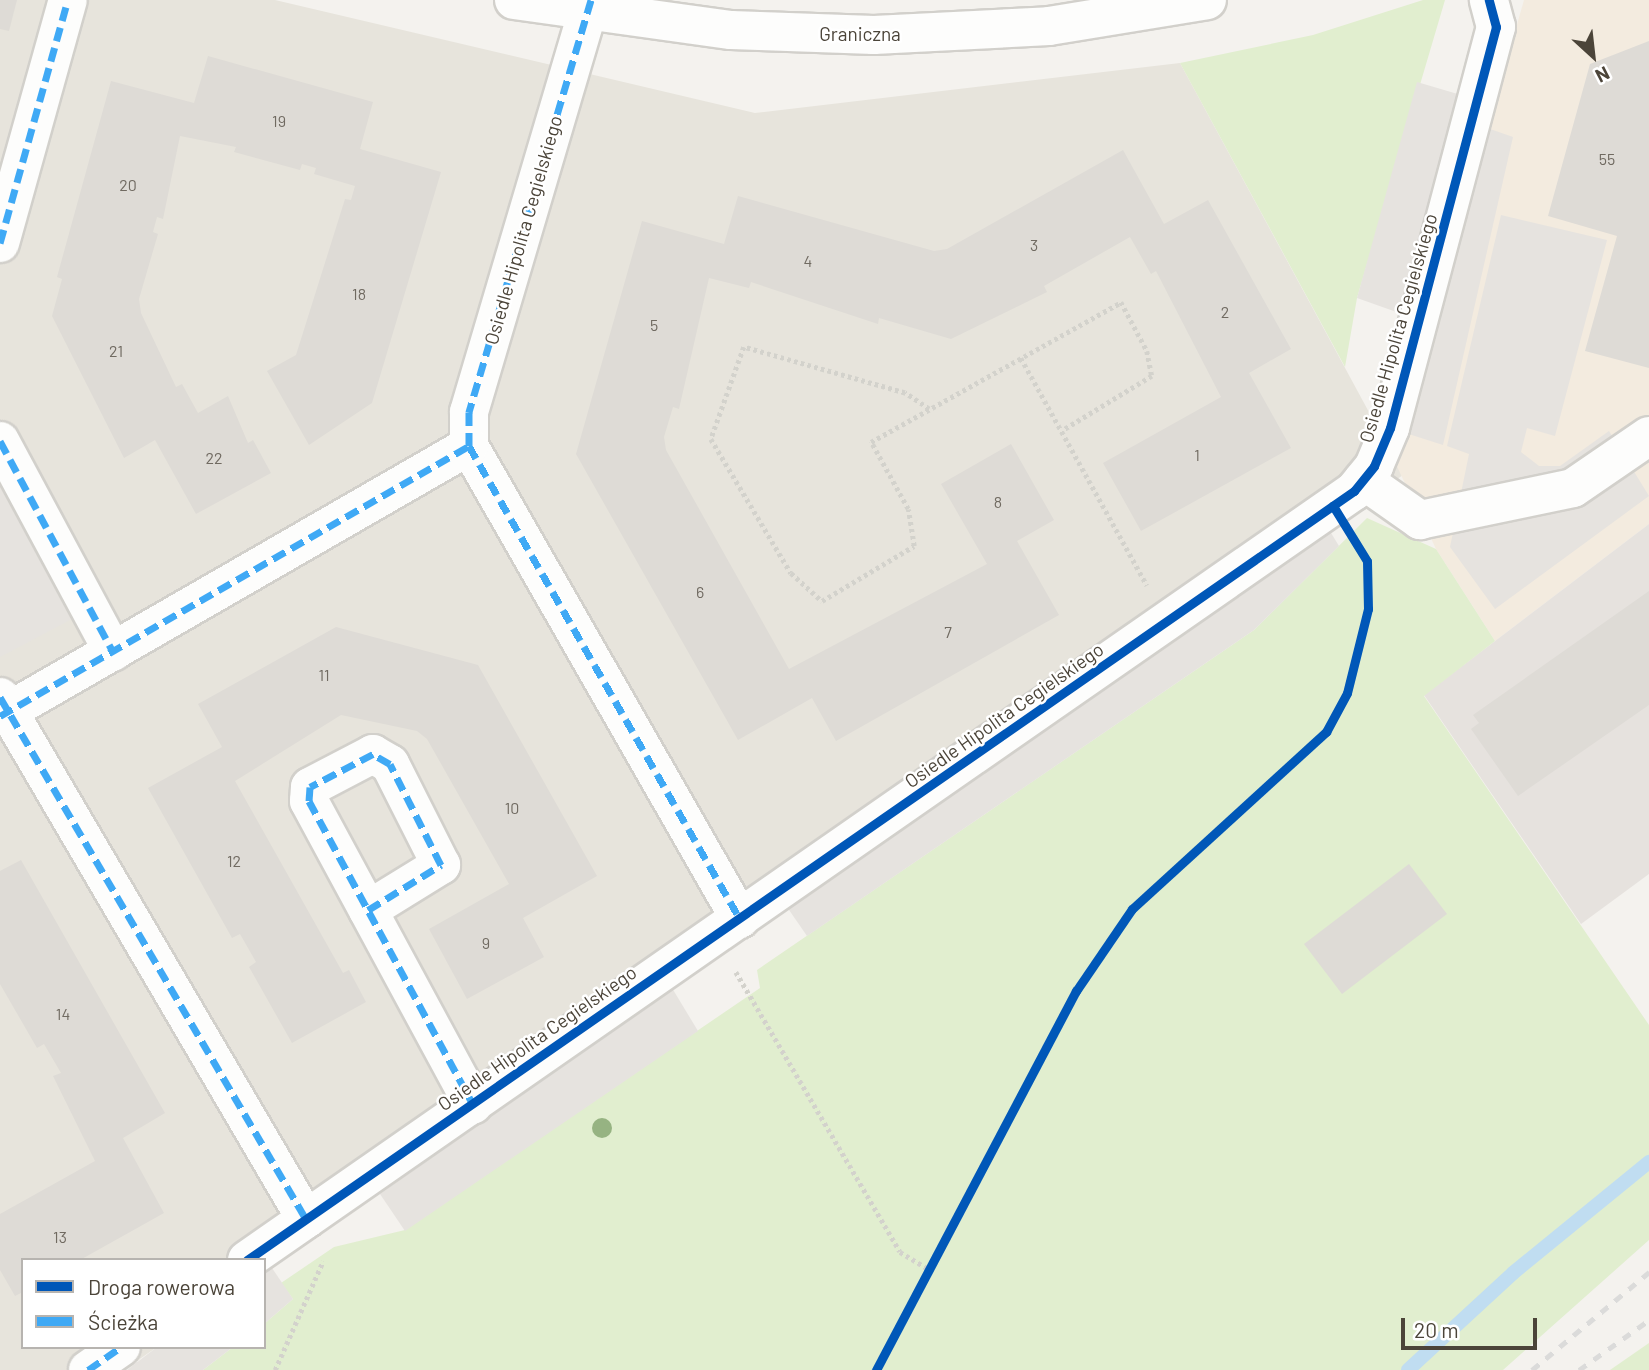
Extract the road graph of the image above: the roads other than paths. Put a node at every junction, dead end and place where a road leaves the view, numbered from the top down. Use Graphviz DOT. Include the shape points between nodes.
graph roads {
  1 [pos="68,0"];
  2 [pos="513,0"];
  3 [pos="1207,0"];
  4 [pos="1489,0"];
  5 [pos="589,7"];
  6 [pos="0,243"];
  7 [pos="1649,436"];
  8 [pos="0,441"];
  9 [pos="469,446"];
  10 [pos="1363,480"];
  11 [pos="113,652"];
  12 [pos="3,708"];
  13 [pos="368,910"];
  14 [pos="727,928"];
  15 [pos="472,1104"];
  16 [pos="306,1219"];
  17 [pos="250,1258"];
  18 [pos="118,1349"];
  19 [pos="89,1370"];
  1 -- 6 [label="street"];
  2 -- 5 [label="street, Graniczna"];
  3 -- 5 [label="street, Graniczna" via="1049,26 887,35 731,30"];
  4 -- 10 [label="street, Osiedle Hipolita Cegielskiego" via="1496,27 1473,123 1390,428"];
  5 -- 9 [label="street, Osiedle Hipolita Cegielskiego" via="469,412"];
  7 -- 10 [label="street" via="1573,488 1420,520"];
  8 -- 11 [label="street"];
  9 -- 11 [label="street"];
  9 -- 14 [label="street"];
  10 -- 14 [label="street, Osiedle Hipolita Cegielskiego" via="1168,623"];
  11 -- 12 [label="street"];
  12 -- 16 [label="street"];
  13 -- 15 [label="street"];
  14 -- 15 [label="street, Osiedle Hipolita Cegielskiego"];
  15 -- 16 [label="street, Osiedle Hipolita Cegielskiego"];
  16 -- 17 [label="street, Osiedle Hipolita Cegielskiego"];
  18 -- 19 [label="street"];
}
